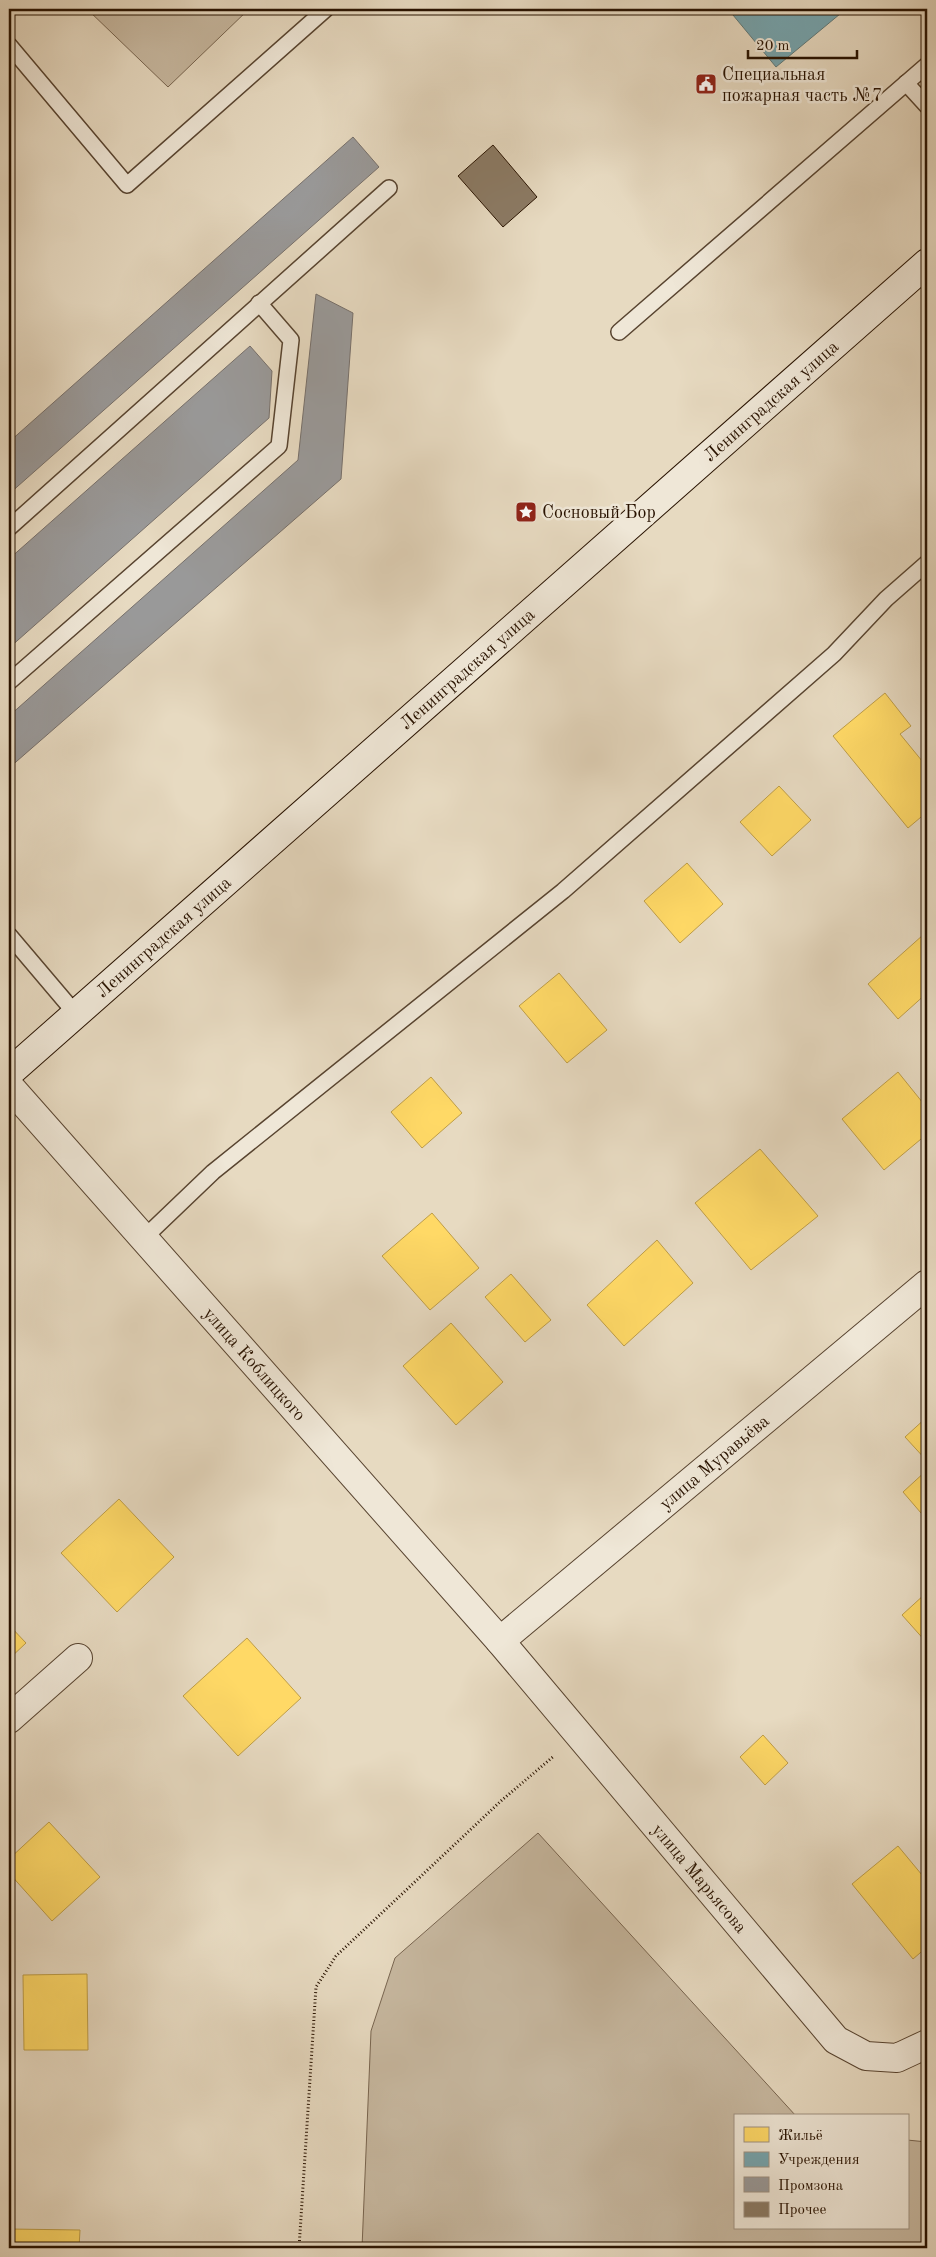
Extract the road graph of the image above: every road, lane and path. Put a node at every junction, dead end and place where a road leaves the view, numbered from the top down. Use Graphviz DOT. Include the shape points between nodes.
graph roads {
  1 [pos="326,9"];
  2 [pos="9,45"];
  3 [pos="927,65"];
  4 [pos="906,83"];
  5 [pos="927,106"];
  6 [pos="389,188"];
  7 [pos="927,264"];
  8 [pos="259,304"];
  9 [pos="619,332"];
  10 [pos="9,528"];
  11 [pos="927,563"];
  12 [pos="9,682"];
  13 [pos="12,942"];
  14 [pos="76,1014"];
  15 [pos="9,1073"];
  16 [pos="9,1086"];
  17 [pos="144,1238"];
  18 [pos="927,1284"];
  19 [pos="500,1641"];
  20 [pos="78,1658"];
  21 [pos="9,1719"];
  22 [pos="579,1734"];
  23 [pos="927,2044"];
  24 [pos="299,2248"];
  1 -- 2 [label="lane" via="127,185"];
  3 -- 4 [label="lane"];
  4 -- 5 [label="lane"];
  4 -- 9 [label="lane"];
  6 -- 8 [label="lane"];
  7 -- 14 [label="street, Ленинградская улица"];
  8 -- 10 [label="lane"];
  8 -- 12 [label="lane" via="291,340 279,446"];
  11 -- 17 [label="lane" via="886,599 834,654 563,890 213,1172"];
  13 -- 14 [label="lane"];
  14 -- 15 [label="street, Ленинградская улица"];
  16 -- 17 [label="street, улица Коблицкого"];
  17 -- 19 [label="street, улица Коблицкого"];
  18 -- 19 [label="street, улица Муравьёва"];
  19 -- 22 [label="street, улица Марьясова"];
  20 -- 21 [label="street"];
  22 -- 23 [label="street, улица Марьясова" via="836,2040 866,2056 897,2058"];
  22 -- 24 [label="path" via="502,1800 336,1956 316,1987"];
}
